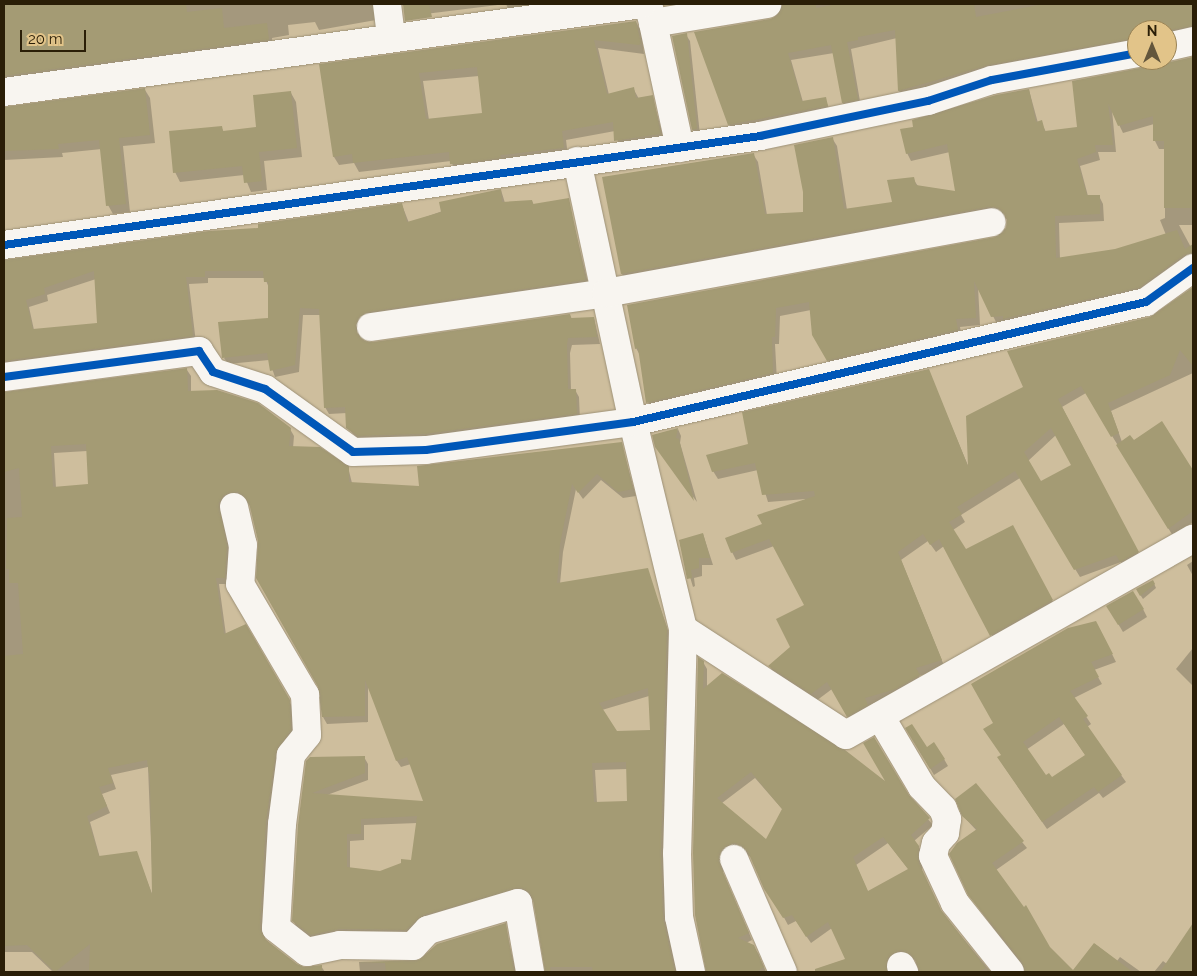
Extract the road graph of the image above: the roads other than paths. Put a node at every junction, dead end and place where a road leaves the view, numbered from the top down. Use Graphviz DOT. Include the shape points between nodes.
graph roads {
  1 [pos="387,4"];
  2 [pos="767,4"];
  3 [pos="648,10"];
  4 [pos="392,38"];
  5 [pos="1193,41"];
  6 [pos="1177,45"];
  7 [pos="1127,55"];
  8 [pos="4,92"];
  9 [pos="680,148"];
  10 [pos="576,161"];
  11 [pos="992,222"];
  12 [pos="4,245"];
  13 [pos="1193,268"];
  14 [pos="606,292"];
  15 [pos="371,327"];
  16 [pos="4,377"];
  17 [pos="633,422"];
  18 [pos="234,507"];
  19 [pos="1193,539"];
  20 [pos="683,629"];
  21 [pos="880,716"];
  22 [pos="734,859"];
  23 [pos="530,972"];
  24 [pos="691,972"];
  25 [pos="783,972"];
  26 [pos="1010,972"];
  1 -- 4 [label="street"];
  2 -- 3 [label="street"];
  3 -- 4 [label="street"];
  3 -- 9 [label="street"];
  4 -- 8 [label="street"];
  5 -- 6 [label="street"];
  7 -- 9 [label="street" via="992,80 919,103 760,136"];
  9 -- 10 [label="street"];
  10 -- 12 [label="street"];
  10 -- 14 [label="street"];
  11 -- 14 [label="street"];
  13 -- 17 [label="street" via="1146,302"];
  14 -- 15 [label="street"];
  14 -- 17 [label="street"];
  16 -- 17 [label="street" via="199,350 213,372 265,389 352,452 426,450"];
  17 -- 20 [label="street"];
  18 -- 23 [label="street" via="243,546 240,584 305,695 307,735 291,755 282,824 276,928 307,952 340,944 413,946 428,930 518,903"];
  19 -- 21 [label="street"];
  20 -- 21 [label="street" via="846,735"];
  20 -- 24 [label="street" via="677,854 679,917"];
  21 -- 26 [label="street" via="922,787 943,809 947,819 945,833 936,843 933,856 956,903"];
  22 -- 25 [label="street"];
}
